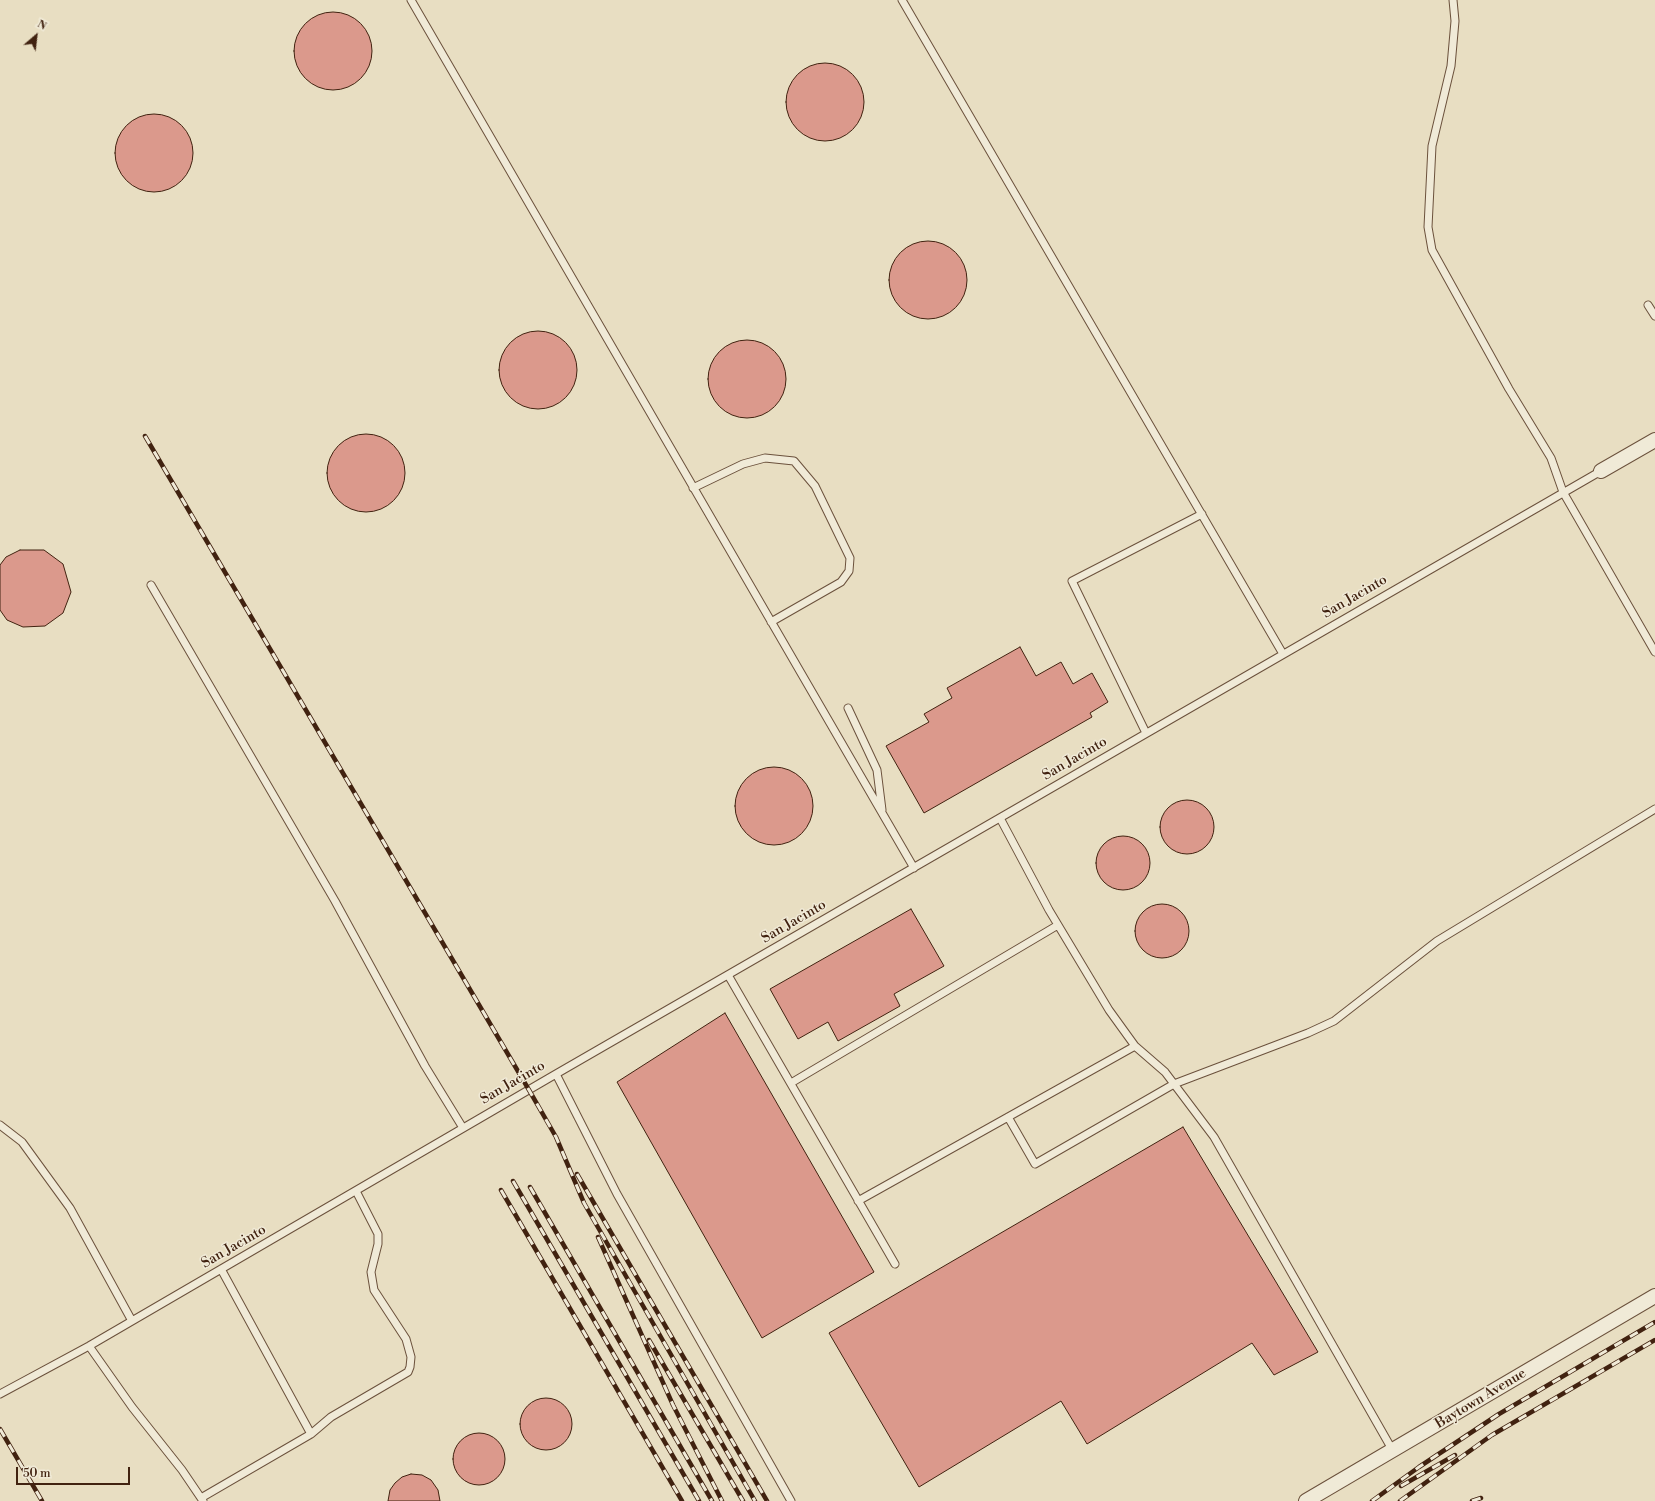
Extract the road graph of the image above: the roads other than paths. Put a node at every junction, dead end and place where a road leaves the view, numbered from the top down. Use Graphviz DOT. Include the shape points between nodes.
graph roads {
  1 [pos="411,0"];
  2 [pos="902,0"];
  3 [pos="1453,0"];
  4 [pos="1648,305"];
  5 [pos="1655,316"];
  6 [pos="1655,440"];
  7 [pos="1601,471"];
  8 [pos="694,488"];
  9 [pos="1563,492"];
  10 [pos="1202,514"];
  11 [pos="151,585"];
  12 [pos="771,622"];
  13 [pos="1655,652"];
  14 [pos="1283,654"];
  15 [pos="848,708"];
  16 [pos="1146,733"];
  17 [pos="1655,809"];
  18 [pos="883,814"];
  19 [pos="1000,818"];
  20 [pos="914,868"];
  21 [pos="1058,925"];
  22 [pos="728,975"];
  23 [pos="1135,1046"];
  24 [pos="556,1074"];
  25 [pos="791,1083"];
  26 [pos="1174,1084"];
  27 [pos="1008,1117"];
  28 [pos="0,1125"];
  29 [pos="463,1128"];
  30 [pos="356,1190"];
  31 [pos="858,1201"];
  32 [pos="895,1264"];
  33 [pos="221,1269"];
  34 [pos="1655,1296"];
  35 [pos="132,1321"];
  36 [pos="89,1346"];
  37 [pos="0,1394"];
  38 [pos="311,1434"];
  39 [pos="1393,1451"];
  40 [pos="202,1500"];
  41 [pos="791,1501"];
  42 [pos="1306,1501"];
  1 -- 8 [label="lane"];
  2 -- 10 [label="lane"];
  3 -- 9 [label="lane" via="1455,21 1451,66 1432,146 1428,226 1432,250 1509,389 1551,458"];
  4 -- 5 [label="lane"];
  6 -- 7 [label="street"];
  7 -- 9 [label="lane, San Jacinto"];
  8 -- 12 [label="lane"];
  8 -- 12 [label="lane" via="743,464 765,458 794,461 815,486 850,558 849,571 841,582"];
  9 -- 13 [label="lane"];
  9 -- 14 [label="lane, San Jacinto"];
  10 -- 14 [label="lane"];
  10 -- 16 [label="lane" via="1072,581"];
  11 -- 29 [label="lane" via="336,902 425,1066"];
  12 -- 18 [label="lane"];
  14 -- 16 [label="lane, San Jacinto"];
  15 -- 18 [label="lane" via="877,770"];
  16 -- 19 [label="lane, San Jacinto"];
  17 -- 26 [label="lane" via="1437,941 1334,1020 1308,1033"];
  18 -- 20 [label="lane"];
  19 -- 20 [label="lane, San Jacinto"];
  19 -- 21 [label="lane"];
  20 -- 22 [label="lane, San Jacinto"];
  21 -- 23 [label="lane" via="1109,1010"];
  21 -- 25 [label="lane"];
  22 -- 24 [label="lane, San Jacinto"];
  22 -- 25 [label="lane"];
  23 -- 26 [label="lane" via="1165,1072"];
  23 -- 27 [label="lane"];
  24 -- 29 [label="lane, San Jacinto"];
  24 -- 41 [label="lane" via="617,1194"];
  25 -- 31 [label="lane"];
  26 -- 27 [label="lane" via="1035,1164"];
  26 -- 39 [label="lane" via="1214,1137"];
  27 -- 31 [label="lane"];
  28 -- 35 [label="lane" via="22,1142 70,1208"];
  29 -- 30 [label="lane, San Jacinto"];
  30 -- 33 [label="lane, San Jacinto"];
  30 -- 38 [label="lane" via="378,1234 371,1272 374,1290 406,1339 411,1357 410,1367 408,1372 331,1417"];
  31 -- 32 [label="lane"];
  33 -- 35 [label="lane, San Jacinto"];
  33 -- 38 [label="lane"];
  34 -- 39 [label="street, Baytown Avenue"];
  35 -- 36 [label="lane, San Jacinto"];
  36 -- 37 [label="lane, San Jacinto"];
  36 -- 40 [label="lane"];
  38 -- 40 [label="lane"];
  39 -- 42 [label="street, Baytown Avenue"];
}
